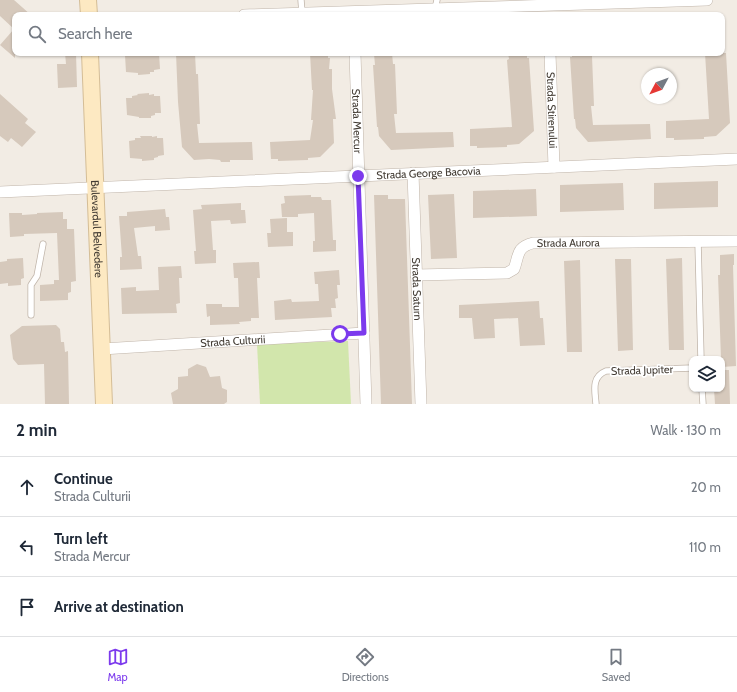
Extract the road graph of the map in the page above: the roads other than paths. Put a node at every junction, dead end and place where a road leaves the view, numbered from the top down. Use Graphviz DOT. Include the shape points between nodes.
graph roads {
  1 [pos="88,0"];
  2 [pos="301,0"];
  3 [pos="353,0"];
  4 [pos="707,0"];
  5 [pos="436,4"];
  6 [pos="548,7"];
  7 [pos="89,12"];
  8 [pos="302,12"];
  9 [pos="353,12"];
  10 [pos="362,12"];
  11 [pos="90,56"];
  12 [pos="355,56"];
  13 [pos="550,56"];
  14 [pos="737,159"];
  15 [pos="554,167"];
  16 [pos="413,173"];
  17 [pos="358,176"];
  18 [pos="96,188"];
  19 [pos="0,192"];
  20 [pos="737,241"];
  21 [pos="698,242"];
  22 [pos="43,244"];
  23 [pos="416,275"];
  24 [pos="30,315"];
  25 [pos="364,333"];
  26 [pos="102,349"];
  27 [pos="701,356"];
  28 [pos="689,368"];
  29 [pos="702,392"];
  30 [pos="104,404"];
  31 [pos="366,404"];
  32 [pos="421,404"];
  33 [pos="596,404"];
  34 [pos="703,404"];
  1 -- 7 [label="street"];
  2 -- 8 [label="lane"];
  3 -- 9 [label="street"];
  4 -- 6 [label="street"];
  5 -- 6 [label="street"];
  5 -- 10 [label="street"];
  11 -- 18 [label="street, Bulevardul Belvedere"];
  12 -- 17 [label="street, Strada Mercur"];
  13 -- 15 [label="street, Strada Stirenului"];
  14 -- 15 [label="street, Strada George Bacovia"];
  15 -- 16 [label="street, Strada George Bacovia"];
  16 -- 17 [label="street, Strada George Bacovia"];
  16 -- 23 [label="street, Strada Saturn"];
  17 -- 18 [label="street, Strada George Bacovia"];
  17 -- 25 [label="street, Strada Mercur"];
  18 -- 19 [label="street, Strada George Bacovia"];
  18 -- 26 [label="street, Bulevardul Belvedere"];
  20 -- 21 [label="street, Strada Aurora"];
  21 -- 23 [label="street, Strada Aurora" via="533,243 520,250 514,269 507,273"];
  21 -- 27 [label="lane"];
  22 -- 24 [label="lane" via="37,276 31,285"];
  23 -- 32 [label="street, Strada Saturn"];
  25 -- 26 [label="street, Strada Culturii"];
  25 -- 31 [label="street, Strada Mercur"];
  26 -- 30 [label="street, Bulevardul Belvedere"];
  28 -- 33 [label="lane, Strada Jupiter" via="606,371 598,376 595,383"];
  29 -- 34 [label="lane"];
}
